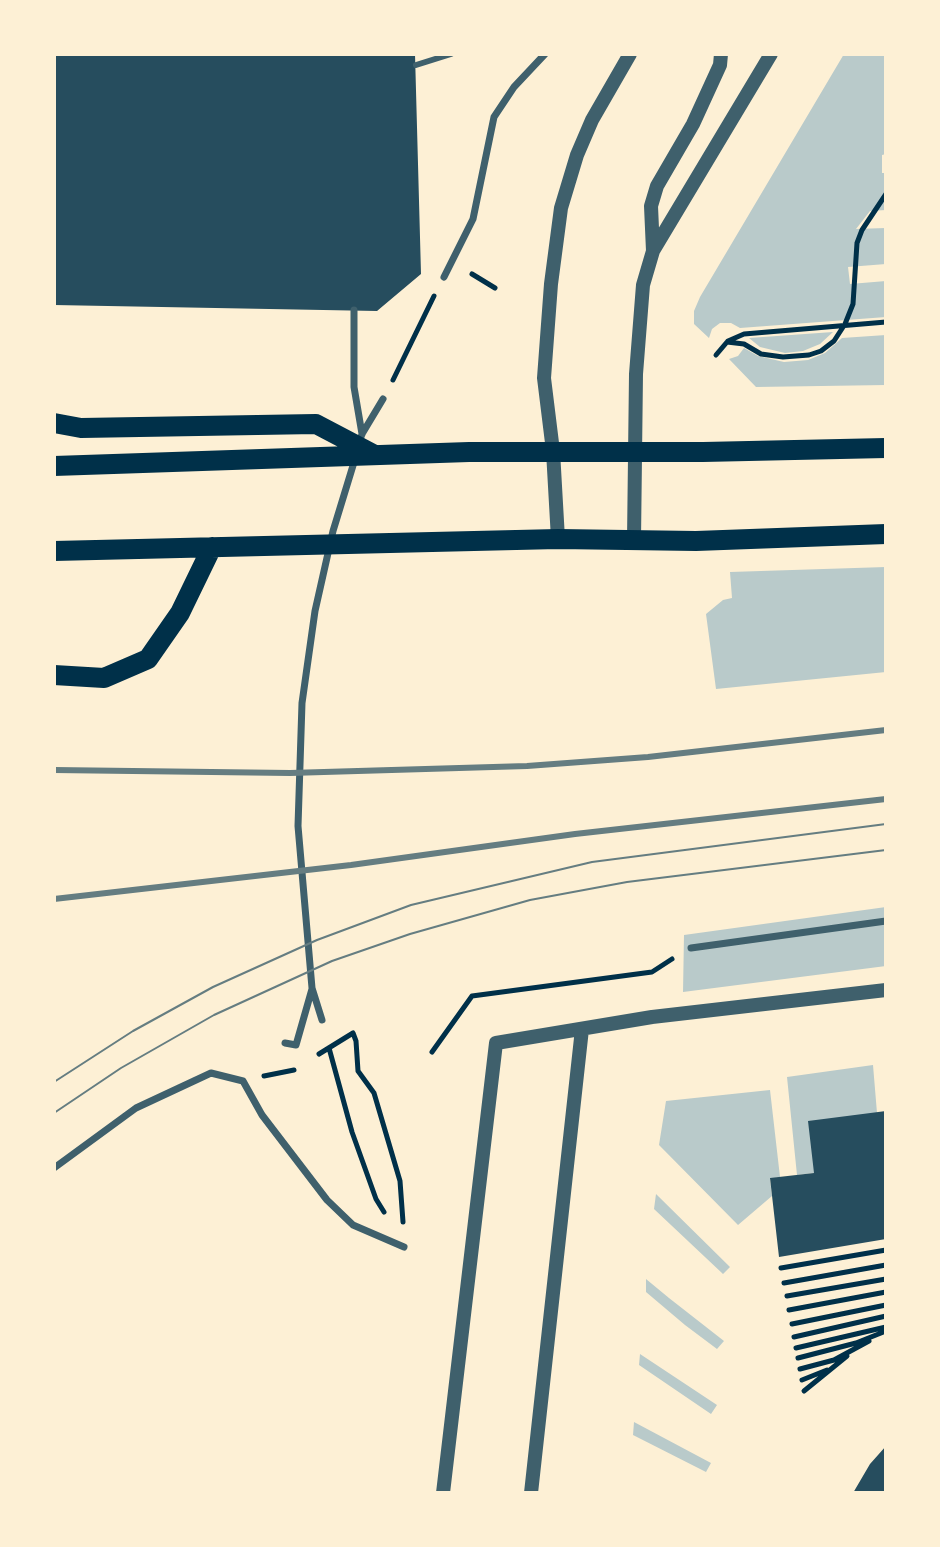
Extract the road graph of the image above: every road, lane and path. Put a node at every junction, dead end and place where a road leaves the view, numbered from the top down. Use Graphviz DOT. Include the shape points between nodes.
graph roads {
  1 [pos="451,54"];
  2 [pos="545,54"];
  3 [pos="630,54"];
  4 [pos="721,54"];
  5 [pos="771,54"];
  6 [pos="416,65"];
  7 [pos="886,194"];
  8 [pos="653,251"];
  9 [pos="444,277"];
  10 [pos="354,310"];
  11 [pos="886,322"];
  12 [pos="845,324"];
  13 [pos="727,342"];
  14 [pos="716,355"];
  15 [pos="383,399"];
  16 [pos="54,423"];
  17 [pos="362,434"];
  18 [pos="886,448"];
  19 [pos="553,451"];
  20 [pos="635,452"];
  21 [pos="375,455"];
  22 [pos="54,466"];
  23 [pos="886,534"];
  24 [pos="558,539"];
  25 [pos="634,540"];
  26 [pos="212,547"];
  27 [pos="54,551"];
  28 [pos="54,675"];
  29 [pos="886,921"];
  30 [pos="691,948"];
  31 [pos="312,988"];
  32 [pos="886,990"];
  33 [pos="322,1020"];
  34 [pos="582,1029"];
  35 [pos="356,1041"];
  36 [pos="285,1043"];
  37 [pos="432,1052"];
  38 [pos="54,1168"];
  39 [pos="376,1199"];
  40 [pos="404,1247"];
  41 [pos="886,1250"];
  42 [pos="886,1265"];
  43 [pos="781,1268"];
  44 [pos="886,1279"];
  45 [pos="784,1283"];
  46 [pos="886,1292"];
  47 [pos="787,1296"];
  48 [pos="886,1305"];
  49 [pos="789,1310"];
  50 [pos="886,1316"];
  51 [pos="792,1324"];
  52 [pos="885,1331"];
  53 [pos="794,1337"];
  54 [pos="796,1348"];
  55 [pos="857,1348"];
  56 [pos="798,1358"];
  57 [pos="835,1366"];
  58 [pos="800,1369"];
  59 [pos="802,1380"];
  60 [pos="804,1391"];
  61 [pos="443,1493"];
  62 [pos="531,1493"];
  1 -- 6 [label="lane"];
  2 -- 9 [label="street" via="494,117 473,219"];
  3 -- 19 [label="street" via="587,132 561,208 544,378"];
  4 -- 8 [label="street" via="693,124 657,186 651,206"];
  5 -- 8 [label="street"];
  7 -- 12 [label="path" via="857,243 853,304"];
  8 -- 20 [label="street" via="643,285"];
  9 -- 15 [label="path"];
  10 -- 17 [label="street" via="354,387"];
  11 -- 12 [label="path"];
  12 -- 13 [label="path" via="744,334"];
  12 -- 13 [label="path" via="834,341 809,355 761,354"];
  13 -- 14 [label="path"];
  15 -- 17 [label="street"];
  16 -- 21 [label="main road" via="81,428 316,424"];
  17 -- 31 [label="street" via="315,611 302,703 298,826"];
  18 -- 20 [label="main road"];
  19 -- 20 [label="main road"];
  19 -- 21 [label="main road"];
  19 -- 24 [label="street"];
  20 -- 25 [label="street"];
  21 -- 22 [label="main road"];
  23 -- 25 [label="main road"];
  24 -- 25 [label="main road"];
  24 -- 26 [label="main road"];
  26 -- 27 [label="main road"];
  26 -- 28 [label="main road" via="180,613 148,659 104,678"];
  29 -- 30 [label="street"];
  30 -- 37 [label="path" via="652,972 472,996"];
  31 -- 33 [label="street"];
  31 -- 36 [label="street" via="296,1045"];
  32 -- 34 [label="street"];
  33 -- 39 [label="path"];
  34 -- 61 [label="street" via="496,1043"];
  34 -- 62 [label="street"];
  35 -- 40 [label="path" via="358,1071 374,1093 400,1181"];
  38 -- 40 [label="street" via="136,1108 211,1073 243,1081 262,1115 327,1200 353,1225"];
  41 -- 43 [label="path"];
  42 -- 45 [label="path"];
  44 -- 47 [label="path"];
  46 -- 49 [label="path"];
  48 -- 51 [label="path"];
  50 -- 53 [label="path"];
  52 -- 54 [label="path"];
  52 -- 55 [label="path"];
  52 -- 56 [label="path"];
  55 -- 57 [label="path"];
  55 -- 58 [label="path"];
  57 -- 59 [label="path"];
  57 -- 60 [label="path"];
}
